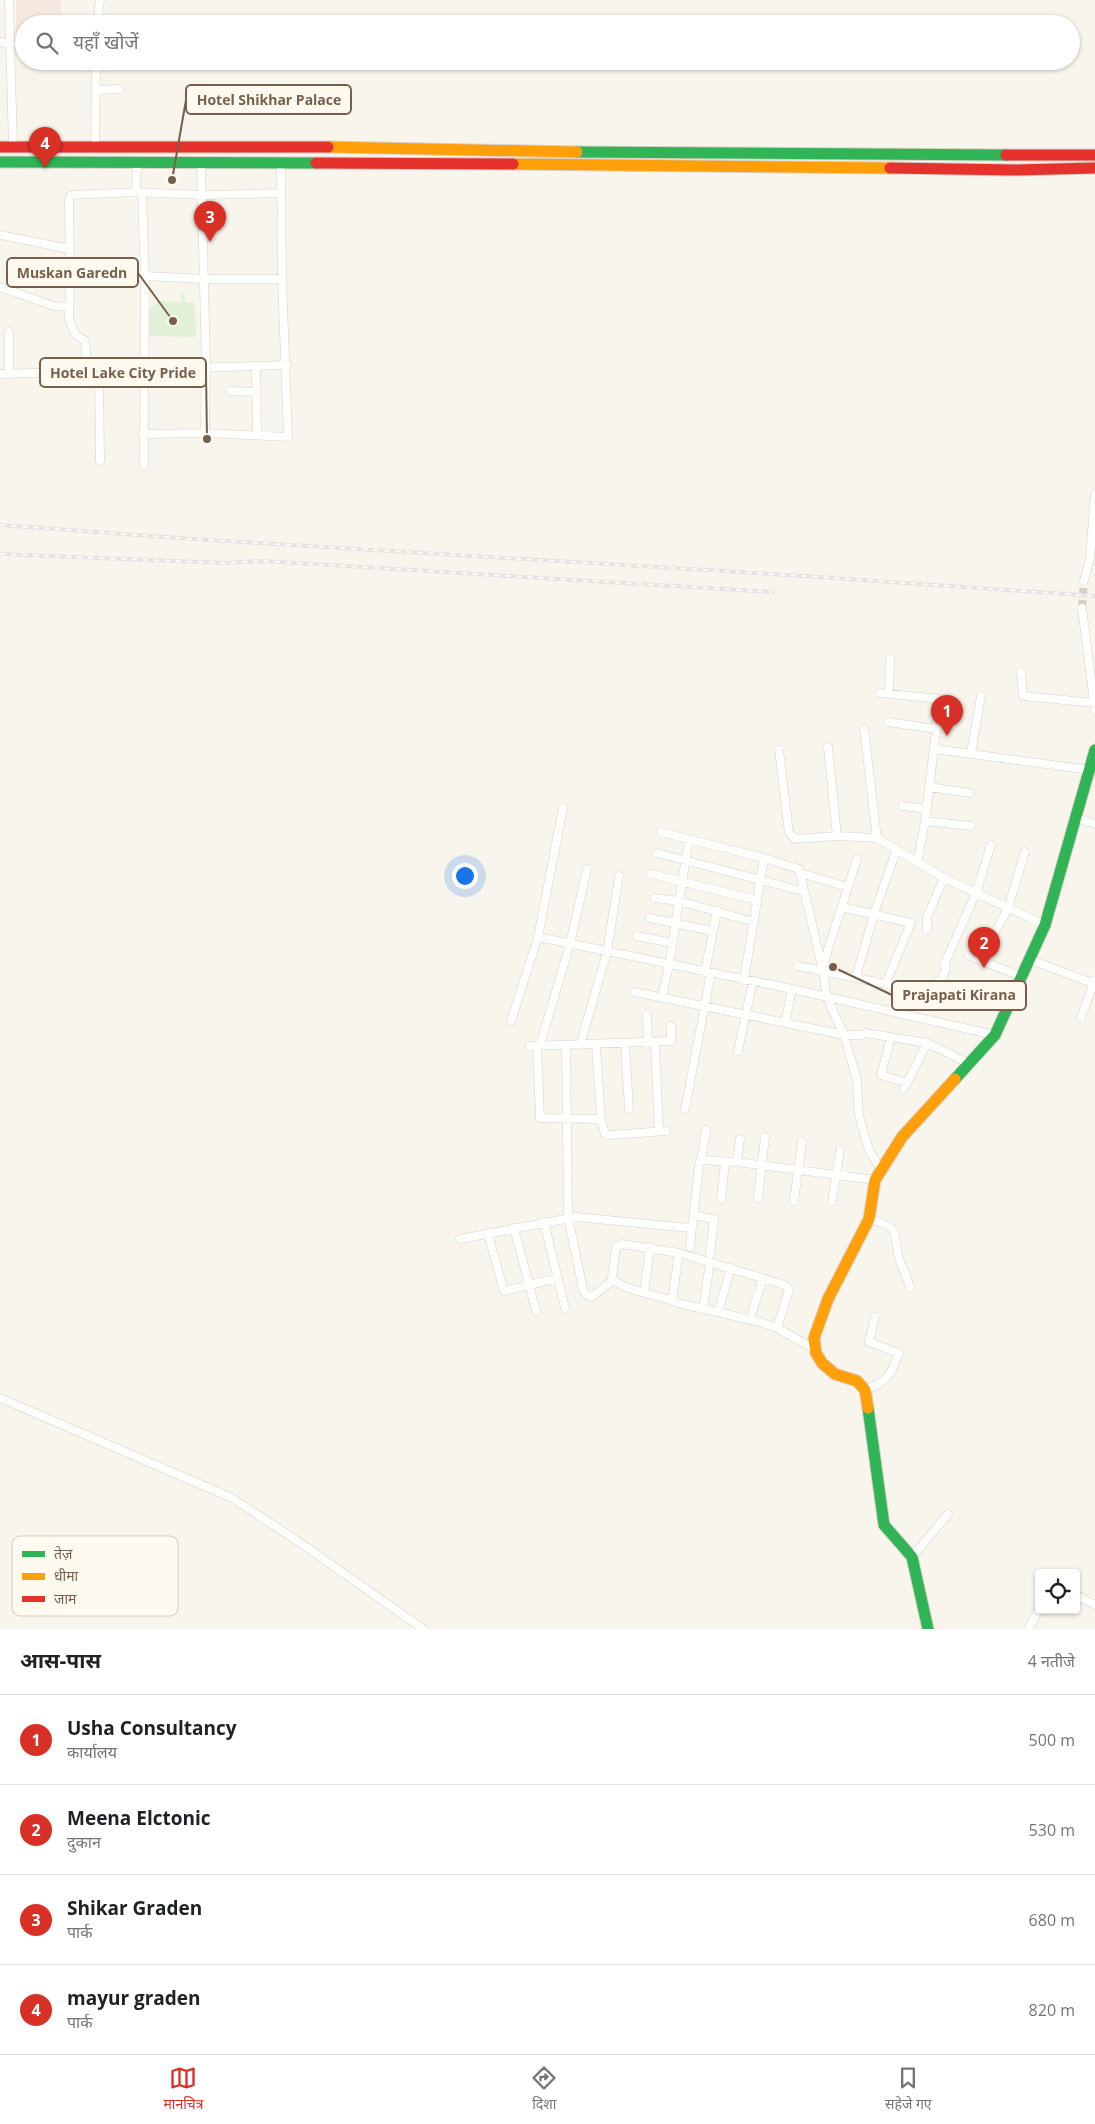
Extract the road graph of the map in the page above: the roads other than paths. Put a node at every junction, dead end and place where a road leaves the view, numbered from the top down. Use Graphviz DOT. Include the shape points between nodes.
graph roads {
  1 [pos="9,0"];
  2 [pos="100,0"];
  3 [pos="98,15"];
  4 [pos="0,42"];
  5 [pos="11,44"];
  6 [pos="96,70"];
  7 [pos="119,89"];
  8 [pos="96,90"];
  9 [pos="0,147"];
  10 [pos="13,147"];
  11 [pos="95,148"];
  12 [pos="1095,155"];
  13 [pos="691,159"];
  14 [pos="0,162"];
  15 [pos="201,162"];
  16 [pos="281,162"];
  17 [pos="137,163"];
  18 [pos="1095,168"];
  19 [pos="139,192"];
  20 [pos="281,193"];
  21 [pos="202,194"];
  22 [pos="0,235"];
  23 [pos="70,249"];
  24 [pos="8,269"];
  25 [pos="145,276"];
  26 [pos="204,279"];
  27 [pos="282,279"];
  28 [pos="70,280"];
  29 [pos="0,287"];
  30 [pos="69,308"];
  31 [pos="9,332"];
  32 [pos="287,365"];
  33 [pos="206,367"];
  34 [pos="256,367"];
  35 [pos="143,368"];
  36 [pos="88,371"];
  37 [pos="99,372"];
  38 [pos="9,373"];
  39 [pos="0,374"];
  40 [pos="231,391"];
  41 [pos="256,392"];
  42 [pos="205,433"];
  43 [pos="143,434"];
  44 [pos="257,435"];
  45 [pos="100,461"];
  46 [pos="144,465"];
  47 [pos="1095,494"];
  48 [pos="1084,581"];
  49 [pos="1082,608"];
  50 [pos="1086,644"];
  51 [pos="1095,644"];
  52 [pos="890,659"];
  53 [pos="1021,672"];
  54 [pos="1093,677"];
  55 [pos="880,693"];
  56 [pos="890,694"];
  57 [pos="981,696"];
  58 [pos="1095,705"];
  59 [pos="888,722"];
  60 [pos="864,728"];
  61 [pos="936,729"];
  62 [pos="828,748"];
  63 [pos="934,749"];
  64 [pos="779,750"];
  65 [pos="1095,750"];
  66 [pos="971,754"];
  67 [pos="1090,770"];
  68 [pos="929,787"];
  69 [pos="970,793"];
  70 [pos="903,806"];
  71 [pos="563,808"];
  72 [pos="926,809"];
  73 [pos="1076,818"];
  74 [pos="925,821"];
  75 [pos="1095,824"];
  76 [pos="971,826"];
  77 [pos="661,832"];
  78 [pos="837,836"];
  79 [pos="876,838"];
  80 [pos="689,839"];
  81 [pos="991,845"];
  82 [pos="896,851"];
  83 [pos="1025,852"];
  84 [pos="658,853"];
  85 [pos="764,858"];
  86 [pos="857,859"];
  87 [pos="686,860"];
  88 [pos="917,863"];
  89 [pos="587,870"];
  90 [pos="800,872"];
  91 [pos="650,874"];
  92 [pos="619,876"];
  93 [pos="944,878"];
  94 [pos="761,880"];
  95 [pos="682,881"];
  96 [pos="848,887"];
  97 [pos="803,890"];
  98 [pos="976,893"];
  99 [pos="655,898"];
  100 [pos="758,900"];
  101 [pos="679,901"];
  102 [pos="842,907"];
  103 [pos="1008,908"];
  104 [pos="717,911"];
  105 [pos="874,914"];
  106 [pos="650,918"];
  107 [pos="754,922"];
  108 [pos="676,924"];
  109 [pos="1045,925"];
  110 [pos="927,930"];
  111 [pos="712,931"];
  112 [pos="637,936"];
  113 [pos="538,937"];
  114 [pos="672,943"];
  115 [pos="570,944"];
  116 [pos="989,944"];
  117 [pos="607,952"];
  118 [pos="969,956"];
  119 [pos="1031,960"];
  120 [pos="669,965"];
  121 [pos="798,966"];
  122 [pos="823,969"];
  123 [pos="708,972"];
  124 [pos="1023,977"];
  125 [pos="856,978"];
  126 [pos="744,980"];
  127 [pos="753,981"];
  128 [pos="1095,982"];
  129 [pos="886,983"];
  130 [pos="792,989"];
  131 [pos="635,992"];
  132 [pos="934,994"];
  133 [pos="662,998"];
  134 [pos="827,998"];
  135 [pos="704,1006"];
  136 [pos="1008,1010"];
  137 [pos="647,1015"];
  138 [pos="745,1015"];
  139 [pos="1081,1017"];
  140 [pos="511,1021"];
  141 [pos="785,1023"];
  142 [pos="671,1026"];
  143 [pos="844,1035"];
  144 [pos="995,1035"];
  145 [pos="891,1037"];
  146 [pos="651,1043"];
  147 [pos="926,1043"];
  148 [pos="624,1044"];
  149 [pos="566,1045"];
  150 [pos="580,1045"];
  151 [pos="596,1045"];
  152 [pos="536,1046"];
  153 [pos="738,1051"];
  154 [pos="970,1064"];
  155 [pos="629,1109"];
  156 [pos="685,1109"];
  157 [pos="601,1119"];
  158 [pos="567,1120"];
  159 [pos="706,1130"];
  160 [pos="765,1137"];
  161 [pos="740,1139"];
  162 [pos="802,1142"];
  163 [pos="840,1150"];
  164 [pos="701,1160"];
  165 [pos="725,1162"];
  166 [pos="737,1162"];
  167 [pos="761,1165"];
  168 [pos="798,1170"];
  169 [pos="836,1175"];
  170 [pos="878,1175"];
  171 [pos="758,1198"];
  172 [pos="721,1199"];
  173 [pos="794,1201"];
  174 [pos="832,1202"];
  175 [pos="694,1216"];
  176 [pos="568,1218"];
  177 [pos="869,1219"];
  178 [pos="544,1222"];
  179 [pos="692,1226"];
  180 [pos="514,1228"];
  181 [pos="488,1234"];
  182 [pos="460,1239"];
  183 [pos="690,1247"];
  184 [pos="650,1248"];
  185 [pos="679,1253"];
  186 [pos="710,1258"];
  187 [pos="731,1268"];
  188 [pos="558,1278"];
  189 [pos="763,1278"];
  190 [pos="613,1280"];
  191 [pos="529,1286"];
  192 [pos="910,1288"];
  193 [pos="644,1292"];
  194 [pos="672,1300"];
  195 [pos="565,1308"];
  196 [pos="703,1308"];
  197 [pos="536,1311"];
  198 [pos="718,1312"];
  199 [pos="875,1317"];
  200 [pos="750,1320"];
  201 [pos="777,1328"];
  202 [pos="816,1350"];
  203 [pos="865,1390"];
  204 [pos="0,1398"];
  205 [pos="948,1514"];
  206 [pos="912,1557"];
  207 [pos="1080,1597"];
  208 [pos="1095,1605"];
  209 [pos="1037,1614"];
  210 [pos="423,1629"];
  211 [pos="928,1629"];
  212 [pos="1028,1629"];
  1 -- 5 [label="street"];
  2 -- 3 [label="street"];
  4 -- 5 [label="street"];
  5 -- 10 [label="street"];
  6 -- 8 [label="street"];
  7 -- 8 [label="street"];
  8 -- 11 [label="street"];
  9 -- 10 [label="main road"];
  10 -- 11 [label="main road"];
  11 -- 13 [label="main road" via="306,148"];
  12 -- 13 [label="main road"];
  13 -- 16 [label="main road"];
  13 -- 18 [label="main road" via="1016,170"];
  14 -- 17 [label="main road"];
  15 -- 16 [label="main road"];
  15 -- 17 [label="main road"];
  15 -- 21 [label="street"];
  16 -- 20 [label="street"];
  17 -- 19 [label="street"];
  19 -- 21 [label="street"];
  19 -- 23 [label="street" via="71,195"];
  19 -- 25 [label="street"];
  20 -- 21 [label="street"];
  20 -- 27 [label="street"];
  21 -- 26 [label="street"];
  22 -- 23 [label="street"];
  23 -- 28 [label="street"];
  24 -- 28 [label="street" via="50,279"];
  25 -- 26 [label="street"];
  25 -- 28 [label="street"];
  25 -- 35 [label="street"];
  26 -- 27 [label="street"];
  26 -- 33 [label="street"];
  27 -- 32 [label="street"];
  28 -- 30 [label="street"];
  29 -- 30 [label="street"];
  30 -- 36 [label="street" via="71,328 85,341"];
  31 -- 38 [label="street"];
  32 -- 34 [label="street"];
  32 -- 44 [label="street" via="288,437"];
  33 -- 34 [label="street"];
  33 -- 35 [label="street"];
  33 -- 42 [label="street"];
  34 -- 41 [label="street"];
  35 -- 37 [label="street"];
  35 -- 43 [label="street"];
  36 -- 37 [label="street"];
  36 -- 38 [label="street"];
  37 -- 45 [label="street"];
  38 -- 39 [label="street"];
  40 -- 41 [label="street"];
  41 -- 44 [label="street"];
  42 -- 43 [label="street"];
  42 -- 44 [label="street"];
  43 -- 46 [label="street"];
  47 -- 48 [label="street" via="1090,558"];
  49 -- 50 [label="street"];
  50 -- 51 [label="street"];
  50 -- 54 [label="street"];
  52 -- 56 [label="street"];
  53 -- 58 [label="street" via="1023,696"];
  54 -- 58 [label="street"];
  55 -- 56 [label="street"];
  56 -- 61 [label="street" via="940,699"];
  57 -- 66 [label="street"];
  59 -- 61 [label="street"];
  60 -- 79 [label="street"];
  61 -- 63 [label="street"];
  62 -- 78 [label="street"];
  63 -- 66 [label="street"];
  63 -- 68 [label="street"];
  64 -- 78 [label="street" via="791,836 805,839"];
  65 -- 67 [label="main road"];
  66 -- 67 [label="street"];
  67 -- 73 [label="main road"];
  68 -- 69 [label="street"];
  68 -- 72 [label="street"];
  70 -- 72 [label="street"];
  71 -- 113 [label="street"];
  72 -- 74 [label="street"];
  73 -- 75 [label="street"];
  73 -- 109 [label="main road"];
  74 -- 76 [label="street"];
  74 -- 88 [label="street"];
  77 -- 80 [label="street"];
  78 -- 79 [label="street"];
  79 -- 82 [label="street"];
  80 -- 85 [label="street"];
  80 -- 87 [label="street"];
  81 -- 98 [label="street"];
  82 -- 88 [label="street"];
  82 -- 105 [label="street"];
  83 -- 103 [label="street"];
  84 -- 87 [label="street"];
  85 -- 90 [label="street"];
  85 -- 94 [label="street"];
  86 -- 96 [label="street"];
  87 -- 94 [label="street"];
  87 -- 95 [label="street"];
  88 -- 93 [label="street"];
  89 -- 115 [label="street"];
  90 -- 96 [label="street"];
  90 -- 97 [label="street"];
  91 -- 95 [label="street"];
  92 -- 117 [label="street"];
  93 -- 98 [label="street"];
  93 -- 110 [label="street" via="927,917"];
  94 -- 97 [label="street"];
  94 -- 100 [label="street"];
  95 -- 100 [label="street"];
  95 -- 101 [label="street"];
  96 -- 102 [label="street"];
  97 -- 122 [label="street"];
  98 -- 103 [label="street"];
  98 -- 132 [label="street"];
  99 -- 101 [label="street"];
  100 -- 107 [label="street"];
  101 -- 104 [label="street"];
  101 -- 108 [label="street"];
  102 -- 105 [label="street"];
  102 -- 122 [label="street"];
  103 -- 109 [label="street"];
  103 -- 116 [label="street"];
  104 -- 107 [label="street"];
  104 -- 111 [label="street"];
  105 -- 125 [label="street"];
  105 -- 129 [label="street" via="911,923"];
  106 -- 108 [label="street"];
  107 -- 126 [label="street"];
  108 -- 111 [label="street"];
  108 -- 114 [label="street"];
  109 -- 119 [label="main road"];
  111 -- 123 [label="street"];
  112 -- 114 [label="street"];
  113 -- 115 [label="street"];
  113 -- 140 [label="street"];
  114 -- 120 [label="street"];
  115 -- 117 [label="street"];
  115 -- 152 [label="street"];
  117 -- 120 [label="street"];
  117 -- 150 [label="street"];
  118 -- 124 [label="street"];
  119 -- 124 [label="main road"];
  119 -- 128 [label="street"];
  120 -- 123 [label="street"];
  120 -- 133 [label="street"];
  121 -- 122 [label="street"];
  122 -- 125 [label="street"];
  122 -- 134 [label="street"];
  123 -- 126 [label="street"];
  123 -- 135 [label="street"];
  124 -- 136 [label="main road"];
  125 -- 129 [label="street"];
  126 -- 127 [label="street"];
  127 -- 130 [label="street"];
  127 -- 138 [label="street"];
  128 -- 139 [label="street"];
  129 -- 132 [label="street"];
  130 -- 134 [label="street"];
  130 -- 141 [label="street"];
  131 -- 133 [label="street"];
  132 -- 136 [label="street"];
  133 -- 135 [label="street"];
  134 -- 143 [label="street"];
  134 -- 144 [label="street"];
  135 -- 138 [label="street"];
  135 -- 156 [label="street"];
  136 -- 144 [label="main road"];
  137 -- 146 [label="street"];
  138 -- 141 [label="street"];
  138 -- 153 [label="street"];
  141 -- 143 [label="street"];
  142 -- 146 [label="street" via="671,1042"];
  143 -- 145 [label="street" via="865,1033"];
  143 -- 170 [label="street" via="857,1080 859,1116"];
  144 -- 154 [label="main road"];
  145 -- 147 [label="street"];
  145 -- 147 [label="street" via="881,1076 905,1086"];
  146 -- 148 [label="street"];
  146 -- 157 [label="street" via="662,1131 609,1135 603,1130"];
  147 -- 154 [label="street"];
  148 -- 151 [label="street"];
  148 -- 155 [label="street"];
  149 -- 150 [label="street"];
  149 -- 152 [label="street"];
  149 -- 158 [label="street"];
  150 -- 151 [label="street"];
  151 -- 157 [label="street"];
  152 -- 158 [label="street" via="538,1115 542,1119"];
  154 -- 170 [label="main road" via="902,1137"];
  157 -- 158 [label="street"];
  158 -- 176 [label="street"];
  159 -- 164 [label="street"];
  160 -- 167 [label="street"];
  161 -- 166 [label="street"];
  162 -- 168 [label="street"];
  163 -- 169 [label="street"];
  164 -- 165 [label="street"];
  164 -- 175 [label="street"];
  165 -- 166 [label="street"];
  165 -- 172 [label="street"];
  166 -- 167 [label="street"];
  167 -- 168 [label="street"];
  167 -- 171 [label="street"];
  168 -- 169 [label="street"];
  168 -- 173 [label="street"];
  169 -- 170 [label="street"];
  169 -- 174 [label="street"];
  170 -- 177 [label="main road"];
  175 -- 179 [label="street"];
  175 -- 186 [label="street" via="714,1219"];
  176 -- 178 [label="street"];
  176 -- 179 [label="street" via="684,1229"];
  176 -- 190 [label="street" via="586,1295 592,1297"];
  177 -- 192 [label="street" via="893,1228 899,1260"];
  177 -- 202 [label="main road" via="828,1299 814,1338"];
  178 -- 180 [label="street"];
  178 -- 188 [label="street"];
  179 -- 183 [label="street"];
  180 -- 181 [label="street"];
  180 -- 191 [label="street"];
  181 -- 182 [label="street"];
  181 -- 191 [label="street" via="502,1290"];
  184 -- 185 [label="street"];
  184 -- 190 [label="street" via="622,1244 616,1247"];
  184 -- 193 [label="street"];
  185 -- 186 [label="street"];
  185 -- 194 [label="street"];
  186 -- 187 [label="street"];
  186 -- 196 [label="street"];
  187 -- 189 [label="street"];
  187 -- 198 [label="street"];
  188 -- 191 [label="street"];
  188 -- 195 [label="street"];
  189 -- 200 [label="street"];
  189 -- 201 [label="street" via="785,1285 789,1290"];
  190 -- 193 [label="street"];
  191 -- 197 [label="street"];
  193 -- 194 [label="street"];
  194 -- 196 [label="street"];
  196 -- 198 [label="street"];
  198 -- 200 [label="street"];
  199 -- 203 [label="street" via="869,1342 899,1353 894,1368 882,1383"];
  200 -- 201 [label="street"];
  201 -- 202 [label="street"];
  202 -- 203 [label="main road" via="822,1363 835,1374 857,1381"];
  203 -- 206 [label="main road" via="884,1525"];
  204 -- 210 [label="street" via="232,1498"];
  205 -- 206 [label="street"];
  206 -- 211 [label="main road"];
  207 -- 208 [label="street"];
  209 -- 212 [label="street"];
}
